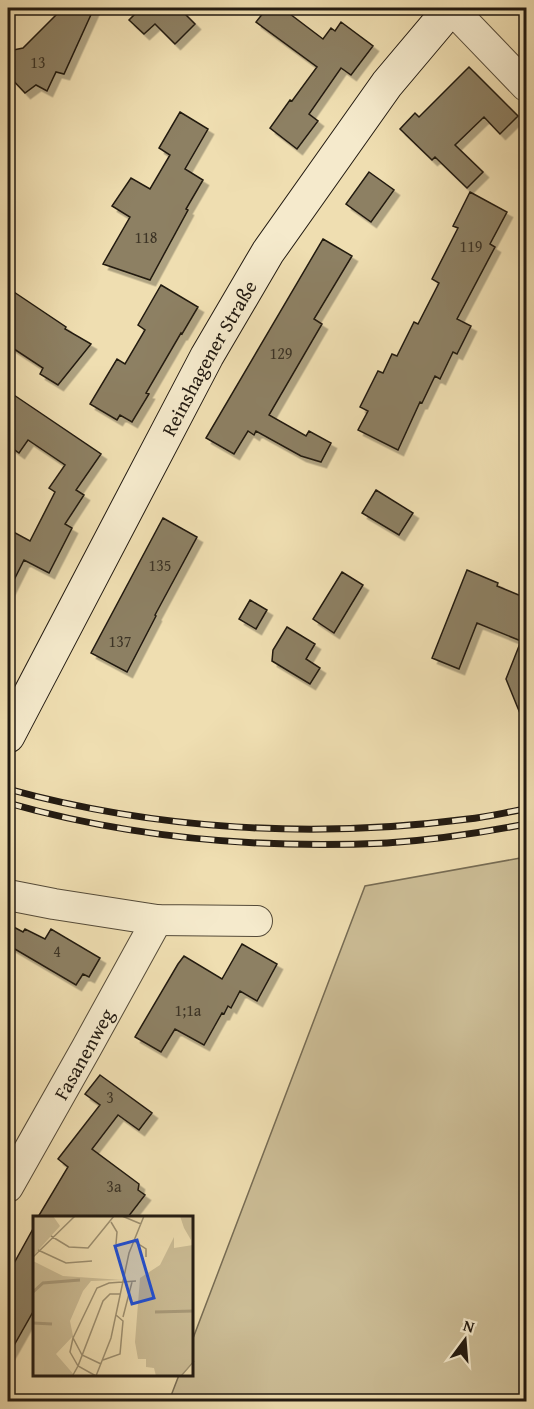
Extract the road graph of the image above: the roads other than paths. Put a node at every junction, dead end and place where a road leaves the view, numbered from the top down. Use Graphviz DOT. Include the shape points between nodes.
graph roads {
  1 [pos="451,8"];
  2 [pos="526,86"];
  3 [pos="8,736"];
  4 [pos="8,895"];
  5 [pos="157,920"];
  6 [pos="257,921"];
  7 [pos="8,1187"];
  1 -- 2 [label="street"];
  1 -- 3 [label="main road, Reinshagener Straße" via="387,84 268,252 207,356"];
  4 -- 5 [label="street"];
  5 -- 6 [label="street"];
  5 -- 7 [label="street, Fasanenweg"];
}
